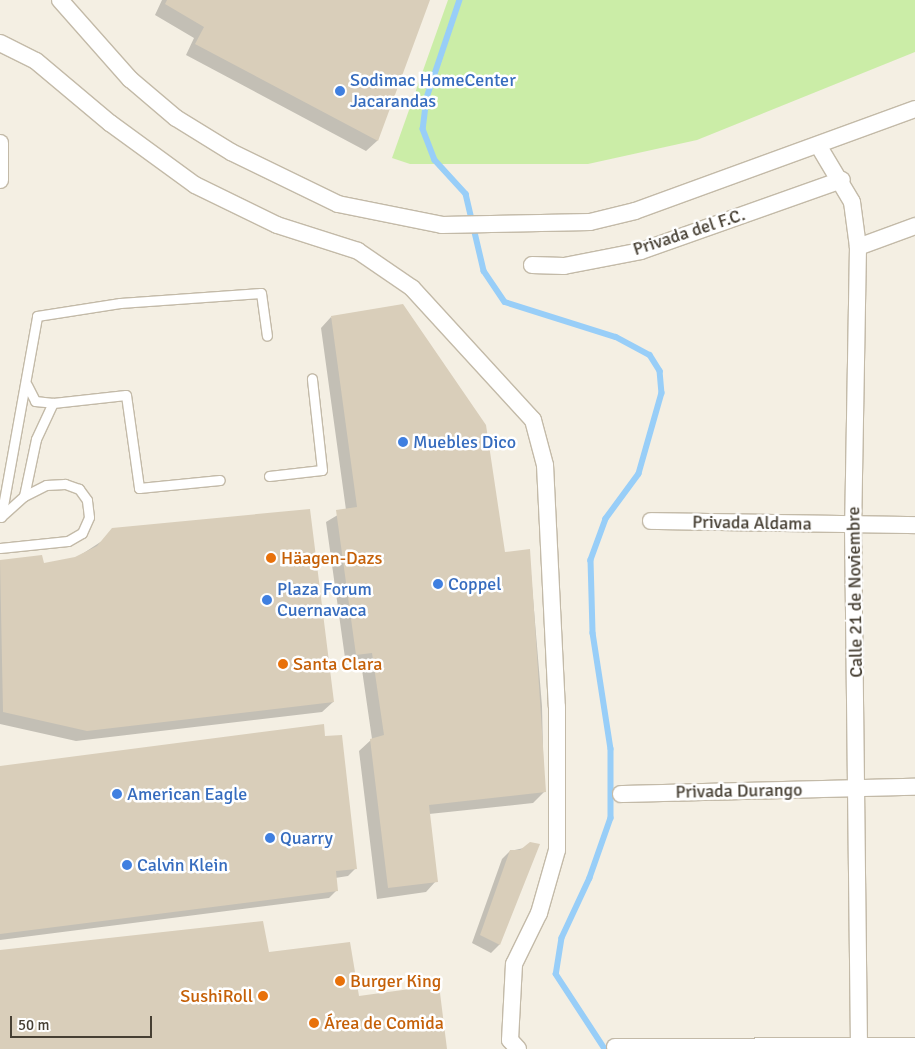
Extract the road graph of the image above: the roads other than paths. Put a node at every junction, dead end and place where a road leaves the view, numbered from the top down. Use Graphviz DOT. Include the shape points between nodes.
graph roads {
  1 [pos="60,0"];
  2 [pos="0,43"];
  3 [pos="915,109"];
  4 [pos="0,144"];
  5 [pos="818,145"];
  6 [pos="0,180"];
  7 [pos="842,180"];
  8 [pos="915,226"];
  9 [pos="858,247"];
  10 [pos="532,265"];
  11 [pos="267,336"];
  12 [pos="312,379"];
  13 [pos="27,385"];
  14 [pos="53,403"];
  15 [pos="269,476"];
  16 [pos="220,480"];
  17 [pos="24,496"];
  18 [pos="1,517"];
  19 [pos="651,521"];
  20 [pos="915,525"];
  21 [pos="853,526"];
  22 [pos="0,548"];
  23 [pos="915,787"];
  24 [pos="858,788"];
  25 [pos="621,794"];
  26 [pos="915,1046"];
  27 [pos="615,1047"];
  28 [pos="859,1048"];
  29 [pos="518,1049"];
  1 -- 5 [label="street" via="130,79 176,118 231,152 338,204 442,225 590,222 642,209"];
  2 -- 29 [label="street" via="36,61 110,123 195,185 277,225 358,251 412,288 533,420 544,465 557,707 557,850 539,913 514,964 510,1040"];
  3 -- 5 [label="street"];
  4 -- 6 [label="street"];
  5 -- 7 [label="street, Calle 21 de Noviembre"];
  7 -- 9 [label="street, Calle 21 de Noviembre" via="852,202"];
  7 -- 10 [label="street, Privada del F.C." via="641,251 564,266"];
  8 -- 9 [label="street"];
  9 -- 21 [label="street, Calle 21 de Noviembre"];
  11 -- 13 [label="lane" via="261,294 120,303 37,316"];
  12 -- 15 [label="lane" via="322,470"];
  13 -- 14 [label="lane" via="35,401"];
  13 -- 18 [label="lane"];
  14 -- 16 [label="lane" via="126,394 139,488"];
  14 -- 17 [label="lane" via="36,439"];
  17 -- 18 [label="lane"];
  17 -- 22 [label="lane" via="46,485 65,484 79,489 87,500 89,517 82,532 68,541"];
  19 -- 21 [label="street, Privada Aldama"];
  20 -- 21 [label="street, Privada Aldama"];
  21 -- 24 [label="street, Calle 21 de Noviembre"];
  23 -- 24 [label="street, Privada Durango"];
  24 -- 25 [label="street, Privada Durango"];
  24 -- 28 [label="street, Calle 21 de Noviembre"];
  26 -- 28 [label="street"];
  27 -- 28 [label="street"];
}
